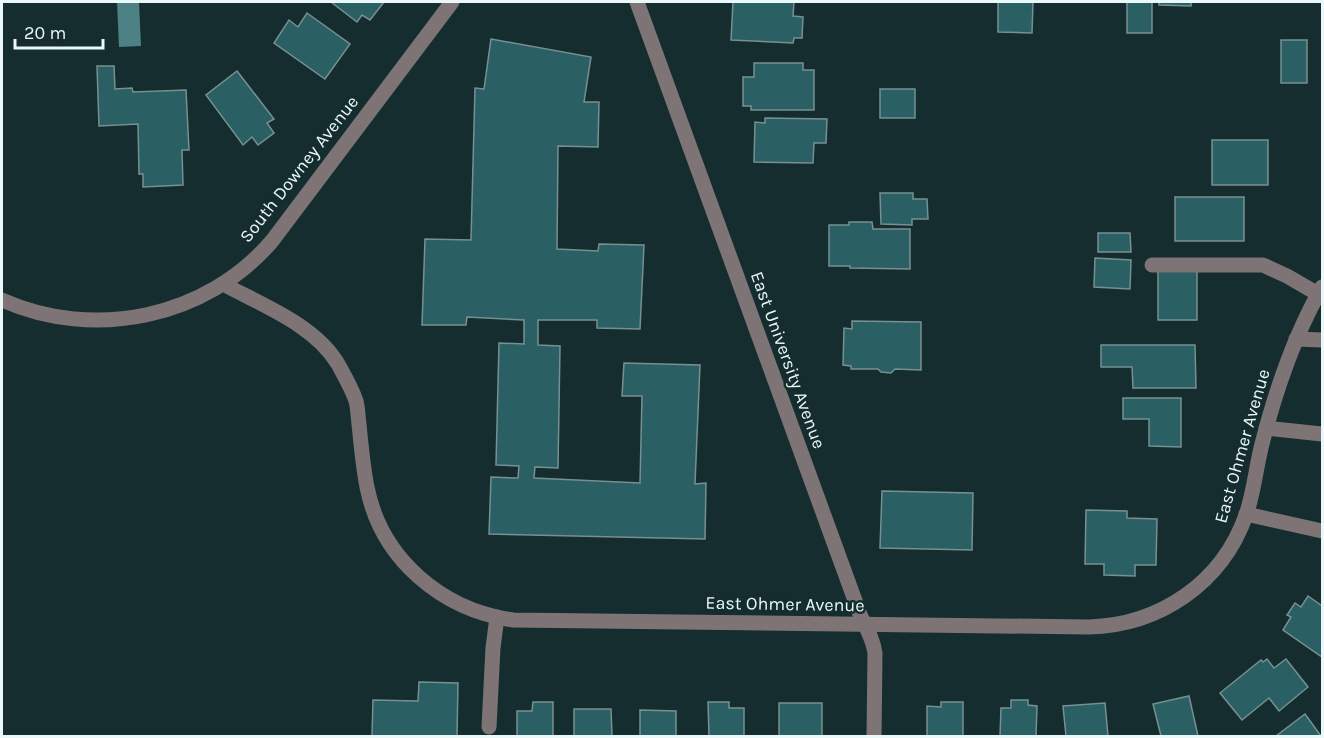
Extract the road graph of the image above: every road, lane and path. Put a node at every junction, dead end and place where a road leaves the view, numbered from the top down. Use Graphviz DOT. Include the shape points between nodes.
graph roads {
  1 [pos="452,2"];
  2 [pos="637,2"];
  3 [pos="1152,265"];
  4 [pos="223,284"];
  5 [pos="1320,290"];
  6 [pos="2,300"];
  7 [pos="1296,339"];
  8 [pos="1323,340"];
  9 [pos="1266,428"];
  10 [pos="1323,434"];
  11 [pos="1246,514"];
  12 [pos="1323,531"];
  13 [pos="497,617"];
  14 [pos="865,625"];
  15 [pos="489,727"];
  16 [pos="874,736"];
  1 -- 4 [label="street, South Downey Avenue" via="272,241"];
  2 -- 14 [label="street, East University Avenue"];
  3 -- 5 [label="street" via="1263,265"];
  4 -- 6 [label="street, South Downey Avenue" via="159,312 103,320 59,317"];
  4 -- 13 [label="street, East Ohmer Avenue" via="297,323 329,352 356,402 367,488 387,540 434,590 471,610"];
  5 -- 7 [label="street, East Ohmer Avenue"];
  7 -- 8 [label="street"];
  7 -- 9 [label="street, East Ohmer Avenue"];
  9 -- 10 [label="street"];
  9 -- 11 [label="street, East Ohmer Avenue"];
  11 -- 12 [label="street"];
  11 -- 14 [label="street, East Ohmer Avenue" via="1230,549 1194,591 1131,622 1105,627"];
  13 -- 14 [label="street, East Ohmer Avenue"];
  13 -- 15 [label="street"];
  14 -- 16 [label="street, East University Avenue" via="875,653"];
}
